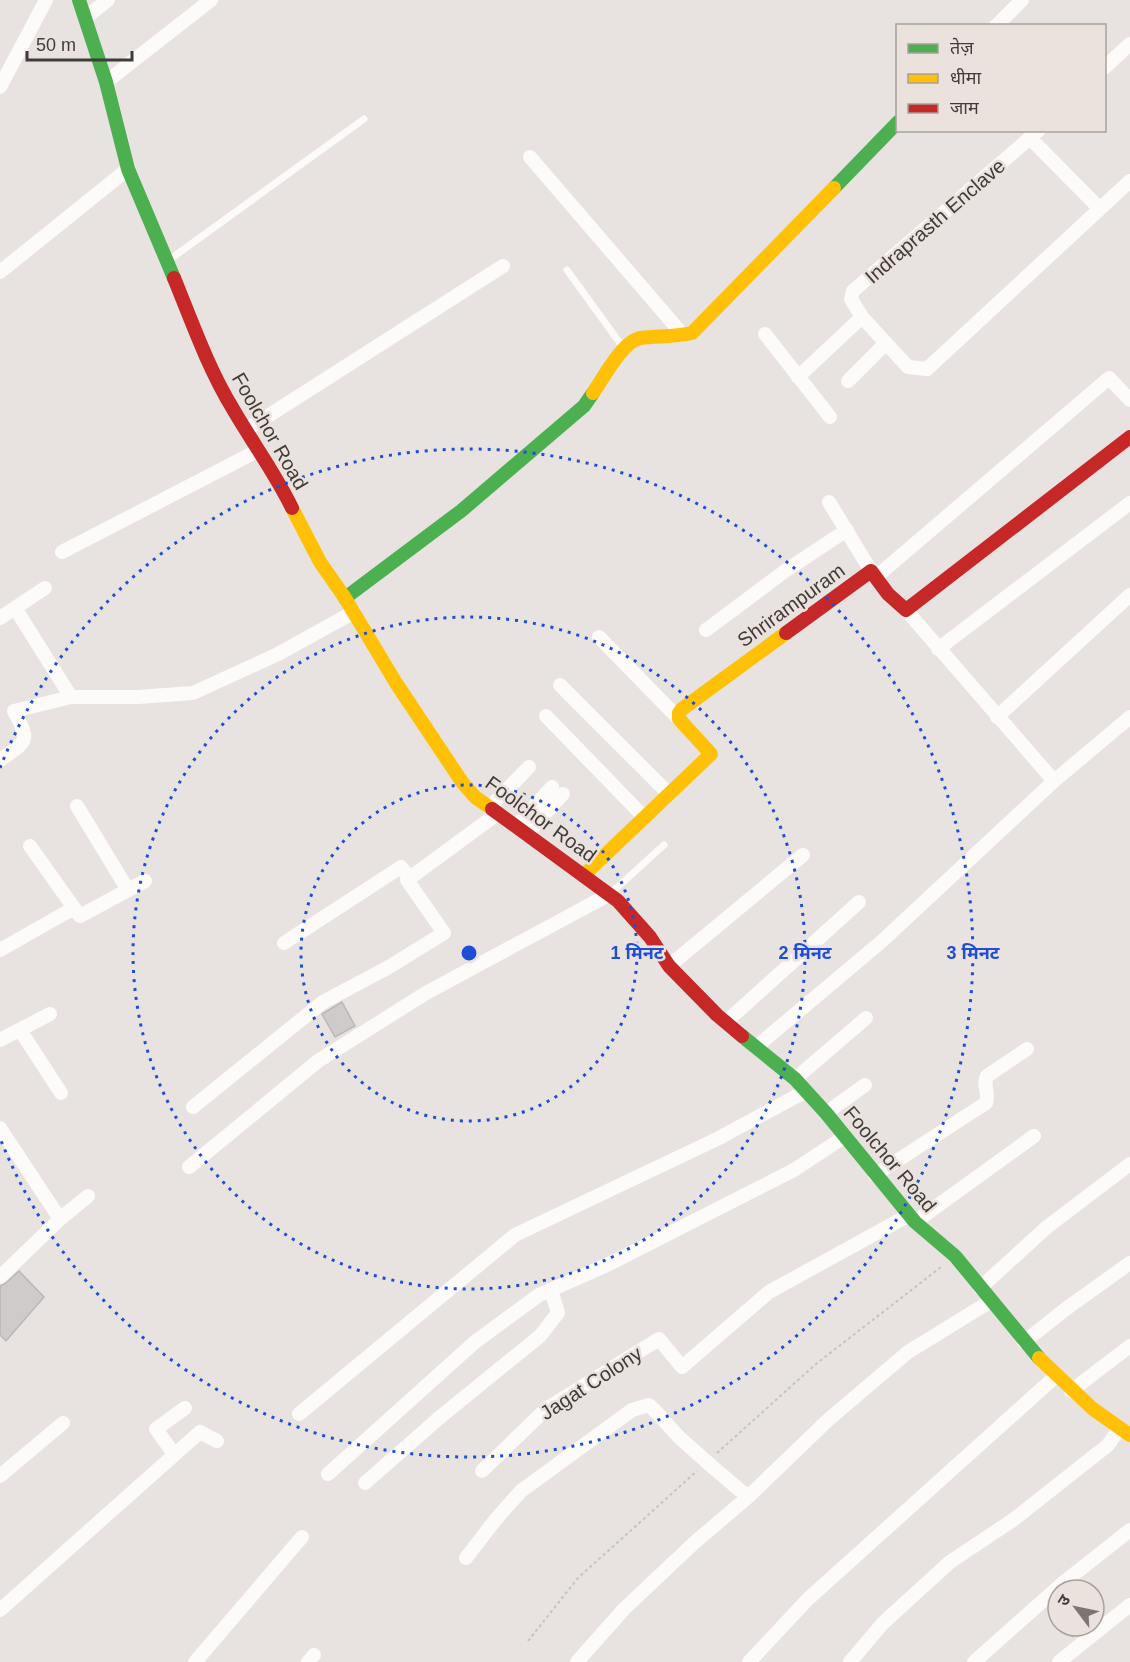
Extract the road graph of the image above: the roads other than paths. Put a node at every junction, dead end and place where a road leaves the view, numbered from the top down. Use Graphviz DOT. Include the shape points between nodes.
graph roads {
  1 [pos="46,0"];
  2 [pos="79,0"];
  3 [pos="108,0"];
  4 [pos="211,0"];
  5 [pos="1022,0"];
  6 [pos="86,18"];
  7 [pos="998,24"];
  8 [pos="1130,44"];
  9 [pos="1106,66"];
  10 [pos="106,82"];
  11 [pos="0,87"];
  12 [pos="364,119"];
  13 [pos="896,123"];
  14 [pos="1035,134"];
  15 [pos="530,157"];
  16 [pos="128,169"];
  17 [pos="1130,181"];
  18 [pos="1100,209"];
  19 [pos="167,262"];
  20 [pos="503,266"];
  21 [pos="567,270"];
  22 [pos="0,272"];
  23 [pos="862,317"];
  24 [pos="765,334"];
  25 [pos="683,335"];
  26 [pos="886,343"];
  27 [pos="624,348"];
  28 [pos="798,377"];
  29 [pos="848,381"];
  30 [pos="1130,400"];
  31 [pos="830,417"];
  32 [pos="246,430"];
  33 [pos="1130,437"];
  34 [pos="259,450"];
  35 [pos="829,502"];
  36 [pos="1130,503"];
  37 [pos="847,530"];
  38 [pos="62,552"];
  39 [pos="874,574"];
  40 [pos="45,588"];
  41 [pos="1130,595"];
  42 [pos="345,598"];
  43 [pos="15,608"];
  44 [pos="906,610"];
  45 [pos="354,612"];
  46 [pos="0,618"];
  47 [pos="706,630"];
  48 [pos="599,637"];
  49 [pos="939,649"];
  50 [pos="560,684"];
  51 [pos="71,697"];
  52 [pos="546,716"];
  53 [pos="997,717"];
  54 [pos="1130,717"];
  55 [pos="679,719"];
  56 [pos="0,760"];
  57 [pos="530,767"];
  58 [pos="1053,782"];
  59 [pos="557,791"];
  60 [pos="669,794"];
  61 [pos="77,806"];
  62 [pos="493,811"];
  63 [pos="644,817"];
  64 [pos="521,830"];
  65 [pos="664,845"];
  66 [pos="30,846"];
  67 [pos="803,855"];
  68 [pos="584,875"];
  69 [pos="410,878"];
  70 [pos="145,881"];
  71 [pos="128,890"];
  72 [pos="610,894"];
  73 [pos="859,902"];
  74 [pos="75,908"];
  75 [pos="284,943"];
  76 [pos="0,950"];
  77 [pos="669,966"];
  78 [pos="50,1014"];
  79 [pos="866,1018"];
  80 [pos="726,1022"];
  81 [pos="20,1030"];
  82 [pos="0,1040"];
  83 [pos="756,1047"];
  84 [pos="1027,1049"];
  85 [pos="795,1079"];
  86 [pos="865,1085"];
  87 [pos="806,1091"];
  88 [pos="61,1093"];
  89 [pos="193,1107"];
  90 [pos="825,1113"];
  91 [pos="0,1128"];
  92 [pos="1034,1136"];
  93 [pos="844,1137"];
  94 [pos="1130,1164"];
  95 [pos="189,1167"];
  96 [pos="874,1175"];
  97 [pos="88,1196"];
  98 [pos="912,1218"];
  99 [pos="60,1219"];
  100 [pos="1130,1263"];
  101 [pos="1,1273"];
  102 [pos="980,1288"];
  103 [pos="551,1290"];
  104 [pos="991,1301"];
  105 [pos="1024,1342"];
  106 [pos="1130,1346"];
  107 [pos="1056,1376"];
  108 [pos="1071,1391"];
  109 [pos="185,1408"];
  110 [pos="299,1414"];
  111 [pos="63,1423"];
  112 [pos="1125,1432"];
  113 [pos="218,1441"];
  114 [pos="174,1454"];
  115 [pos="482,1471"];
  116 [pos="328,1474"];
  117 [pos="0,1476"];
  118 [pos="365,1483"];
  119 [pos="748,1497"];
  120 [pos="1130,1530"];
  121 [pos="302,1537"];
  122 [pos="466,1558"];
  123 [pos="1130,1605"];
  124 [pos="0,1610"];
  125 [pos="195,1662"];
  126 [pos="577,1662"];
  127 [pos="749,1662"];
  128 [pos="850,1662"];
  129 [pos="974,1662"];
  130 [pos="1059,1662"];
  1 -- 11 [label="street"];
  2 -- 6 [label="street, Foolchor Road"];
  3 -- 6 [label="street"];
  4 -- 10 [label="street"];
  5 -- 7 [label="street"];
  6 -- 10 [label="street, Foolchor Road"];
  8 -- 9 [label="street"];
  10 -- 16 [label="street, Foolchor Road"];
  12 -- 19 [label="lane"];
  13 -- 25 [label="street" via="692,333"];
  14 -- 18 [label="street"];
  14 -- 23 [label="street, Indraprasth Enclave" via="853,291 851,299"];
  15 -- 25 [label="street"];
  16 -- 19 [label="street, Foolchor Road"];
  16 -- 22 [label="street"];
  17 -- 18 [label="street"];
  18 -- 26 [label="street" via="927,369 908,367"];
  19 -- 32 [label="street, Foolchor Road" via="212,370"];
  20 -- 32 [label="street"];
  21 -- 27 [label="lane"];
  23 -- 26 [label="street"];
  23 -- 28 [label="street"];
  24 -- 28 [label="street"];
  25 -- 27 [label="street" via="638,338"];
  26 -- 29 [label="street"];
  27 -- 42 [label="street" via="584,405 461,511"];
  28 -- 31 [label="street"];
  30 -- 39 [label="street" via="1109,378"];
  32 -- 34 [label="street, Foolchor Road"];
  33 -- 44 [label="street"];
  34 -- 38 [label="street"];
  34 -- 42 [label="street, Foolchor Road" via="320,562"];
  35 -- 37 [label="street"];
  36 -- 49 [label="street"];
  37 -- 39 [label="street"];
  37 -- 47 [label="street"];
  39 -- 44 [label="street, Shrirampuram"];
  39 -- 55 [label="street, Shrirampuram" via="682,709"];
  40 -- 43 [label="street"];
  41 -- 53 [label="street"];
  42 -- 45 [label="street, Foolchor Road"];
  43 -- 46 [label="street"];
  43 -- 51 [label="street"];
  44 -- 49 [label="street"];
  45 -- 51 [label="street" via="278,654 193,693"];
  45 -- 62 [label="street, Foolchor Road" via="462,782"];
  48 -- 55 [label="street"];
  49 -- 53 [label="street"];
  50 -- 60 [label="street"];
  51 -- 56 [label="street" via="14,711 25,737 22,744"];
  52 -- 63 [label="street"];
  53 -- 58 [label="street"];
  54 -- 58 [label="street"];
  55 -- 60 [label="street" via="711,754"];
  57 -- 62 [label="street"];
  58 -- 83 [label="street" via="881,942"];
  59 -- 64 [label="street"];
  60 -- 63 [label="street"];
  61 -- 71 [label="street"];
  62 -- 64 [label="street, Foolchor Road"];
  62 -- 69 [label="street"];
  63 -- 68 [label="street"];
  64 -- 68 [label="street, Foolchor Road"];
  65 -- 72 [label="lane"];
  66 -- 74 [label="street"];
  67 -- 77 [label="street"];
  68 -- 72 [label="street, Foolchor Road"];
  69 -- 75 [label="street" via="401,867"];
  69 -- 89 [label="street" via="407,880 444,933 323,1002"];
  70 -- 71 [label="street"];
  71 -- 74 [label="street" via="80,916"];
  72 -- 77 [label="street, Foolchor Road" via="650,937"];
  72 -- 95 [label="street" via="426,993 318,1060"];
  73 -- 80 [label="street"];
  74 -- 76 [label="street"];
  77 -- 80 [label="street, Foolchor Road"];
  78 -- 81 [label="street"];
  79 -- 85 [label="street"];
  80 -- 83 [label="street, Foolchor Road"];
  81 -- 82 [label="street"];
  81 -- 88 [label="street"];
  83 -- 85 [label="street, Foolchor Road"];
  84 -- 96 [label="street" via="987,1076 986,1103"];
  85 -- 87 [label="street, Foolchor Road"];
  86 -- 90 [label="street"];
  87 -- 90 [label="street, Foolchor Road"];
  87 -- 110 [label="street" via="717,1139 515,1235"];
  90 -- 93 [label="street, Foolchor Road"];
  91 -- 99 [label="street"];
  92 -- 98 [label="street"];
  93 -- 96 [label="street, Foolchor Road"];
  93 -- 103 [label="street" via="794,1170"];
  94 -- 102 [label="street" via="1047,1227"];
  96 -- 98 [label="street, Foolchor Road"];
  97 -- 99 [label="street"];
  98 -- 102 [label="street, Foolchor Road" via="955,1256"];
  98 -- 115 [label="street, Jagat Colony" via="769,1292 682,1367 660,1339 546,1409"];
  99 -- 101 [label="street"];
  100 -- 105 [label="street"];
  102 -- 104 [label="street, Foolchor Road"];
  103 -- 116 [label="street" via="475,1342"];
  103 -- 118 [label="street" via="558,1313 540,1336"];
  104 -- 105 [label="street, Foolchor Road"];
  104 -- 119 [label="street" via="909,1352 828,1420"];
  105 -- 107 [label="street, Foolchor Road"];
  106 -- 108 [label="street"];
  107 -- 108 [label="street, Foolchor Road"];
  107 -- 127 [label="street" via="808,1599"];
  108 -- 112 [label="street, Foolchor Road"];
  109 -- 114 [label="street" via="156,1429"];
  111 -- 117 [label="street"];
  112 -- 128 [label="street" via="1013,1520 951,1562 883,1623"];
  113 -- 114 [label="street" via="200,1432"];
  114 -- 124 [label="street"];
  119 -- 122 [label="street" via="649,1405 632,1410 521,1491"];
  119 -- 126 [label="street" via="624,1609"];
  120 -- 129 [label="street"];
  121 -- 125 [label="street"];
  123 -- 130 [label="street"];
}
